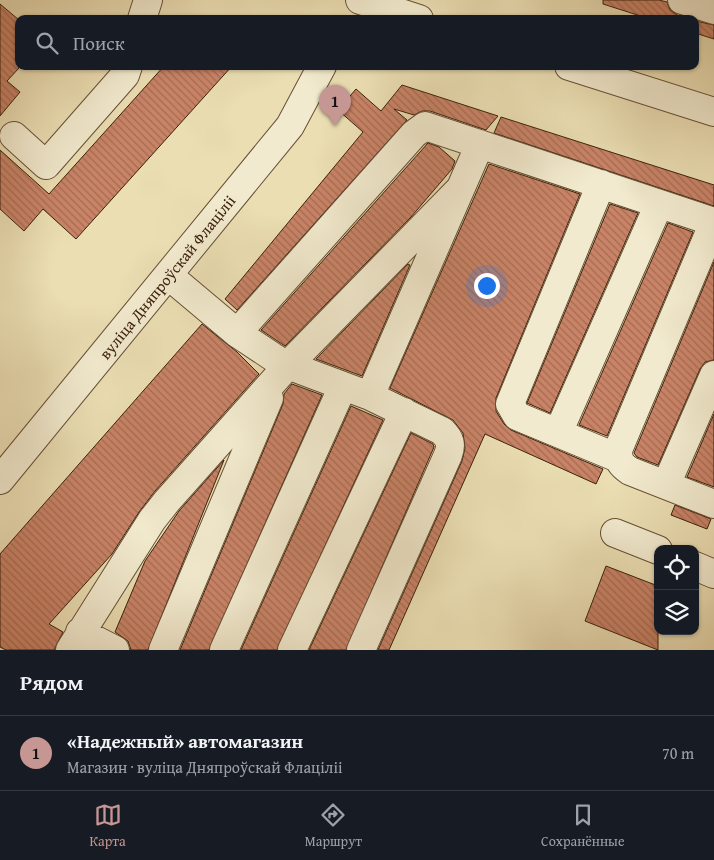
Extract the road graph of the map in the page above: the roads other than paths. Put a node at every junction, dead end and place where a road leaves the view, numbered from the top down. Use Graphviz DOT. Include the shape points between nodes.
graph roads {
  1 [pos="148,0"];
  2 [pos="358,0"];
  3 [pos="143,15"];
  4 [pos="349,15"];
  5 [pos="406,15"];
  6 [pos="127,70"];
  7 [pos="320,70"];
  8 [pos="582,70"];
  9 [pos="714,112"];
  10 [pos="14,136"];
  11 [pos="480,144"];
  12 [pos="601,184"];
  13 [pos="460,188"];
  14 [pos="659,204"];
  15 [pos="168,275"];
  16 [pos="237,333"];
  17 [pos="282,371"];
  18 [pos="714,376"];
  19 [pos="343,386"];
  20 [pos="370,396"];
  21 [pos="404,412"];
  22 [pos="558,433"];
  23 [pos="618,458"];
  24 [pos="0,480"];
  25 [pos="666,486"];
  26 [pos="714,504"];
  27 [pos="615,533"];
  28 [pos="654,548"];
  29 [pos="699,568"];
  30 [pos="714,574"];
  31 [pos="75,641"];
  32 [pos="115,650"];
  33 [pos="163,650"];
  34 [pos="224,650"];
  35 [pos="292,650"];
  36 [pos="361,650"];
  1 -- 3 [label="street"];
  2 -- 4 [label="street"];
  2 -- 5 [label="street"];
  6 -- 10 [label="street" via="46,165"];
  7 -- 15 [label="street, вуліца Дняпроўскай Флаціліі" via="290,126"];
  8 -- 9 [label="street"];
  11 -- 12 [label="street"];
  11 -- 13 [label="street"];
  11 -- 16 [label="street" via="425,126 420,128"];
  12 -- 14 [label="street"];
  12 -- 22 [label="street" via="510,404 516,416"];
  13 -- 17 [label="street"];
  13 -- 20 [label="street"];
  14 -- 22 [label="street"];
  14 -- 23 [label="street" via="714,222 618,450"];
  15 -- 16 [label="street"];
  15 -- 24 [label="street, вуліца Дняпроўскай Флаціліі"];
  16 -- 17 [label="street"];
  17 -- 19 [label="street"];
  17 -- 31 [label="street" via="152,520"];
  17 -- 33 [label="street"];
  18 -- 25 [label="street"];
  19 -- 20 [label="street"];
  19 -- 34 [label="street"];
  20 -- 21 [label="street"];
  21 -- 35 [label="street"];
  21 -- 36 [label="street" via="442,431 451,446"];
  22 -- 23 [label="street"];
  23 -- 25 [label="street" via="630,472"];
  25 -- 26 [label="street"];
  27 -- 28 [label="street"];
  29 -- 30 [label="street"];
  31 -- 32 [label="street"];
}
